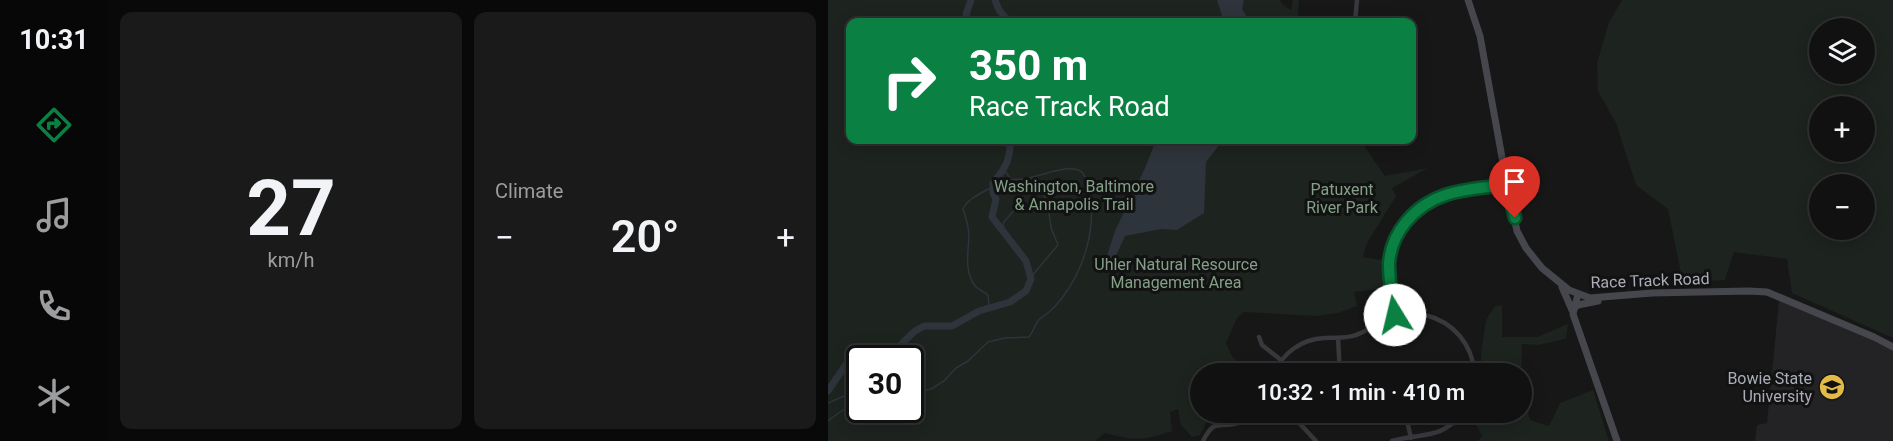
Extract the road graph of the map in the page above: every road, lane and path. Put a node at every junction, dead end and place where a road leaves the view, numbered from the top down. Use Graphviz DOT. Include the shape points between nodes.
graph roads {
  1 [pos="1357,0"];
  2 [pos="1468,0"];
  3 [pos="1355,18"];
  4 [pos="1505,176"];
  5 [pos="1507,185"];
  6 [pos="1471,189"];
  7 [pos="1557,281"];
  8 [pos="1578,294"];
  9 [pos="1608,297"];
  10 [pos="1573,311"];
  11 [pos="1395,315"];
  12 [pos="1259,337"];
  13 [pos="1338,338"];
  14 [pos="1893,347"];
  15 [pos="1281,360"];
  16 [pos="1280,363"];
  17 [pos="1339,363"];
  18 [pos="1474,363"];
  19 [pos="1238,423"];
  20 [pos="1299,423"];
  21 [pos="1407,423"];
  22 [pos="1455,423"];
  23 [pos="1410,438"];
  24 [pos="1203,441"];
  25 [pos="1316,441"];
  26 [pos="1392,441"];
  27 [pos="1617,441"];
  1 -- 3 [label="street"];
  2 -- 4 [label="street, Race Track Road" via="1480,36"];
  4 -- 5 [label="street, Race Track Road"];
  4 -- 6 [label="street"];
  5 -- 6 [label="street"];
  5 -- 7 [label="street, Race Track Road" via="1520,237 1537,263"];
  6 -- 11 [label="street" via="1431,200 1401,228 1389,264"];
  7 -- 8 [label="street, Race Track Road"];
  7 -- 10 [label="street"];
  8 -- 9 [label="street, Race Track Road"];
  8 -- 10 [label="street"];
  9 -- 10 [label="street" via="1578,305"];
  9 -- 14 [label="street, Race Track Road" via="1759,291"];
  10 -- 27 [label="street"];
  11 -- 13 [label="street" via="1363,333"];
  11 -- 18 [label="street" via="1417,314 1442,320 1461,336"];
  12 -- 15 [label="street" via="1262,345"];
  13 -- 15 [label="street" via="1305,342"];
  13 -- 17 [label="street"];
  15 -- 16 [label="street"];
  19 -- 24 [label="street" via="1216,425"];
  20 -- 25 [label="street"];
  21 -- 23 [label="street"];
  22 -- 23 [label="street" via="1428,437"];
  23 -- 26 [label="street"];
}
